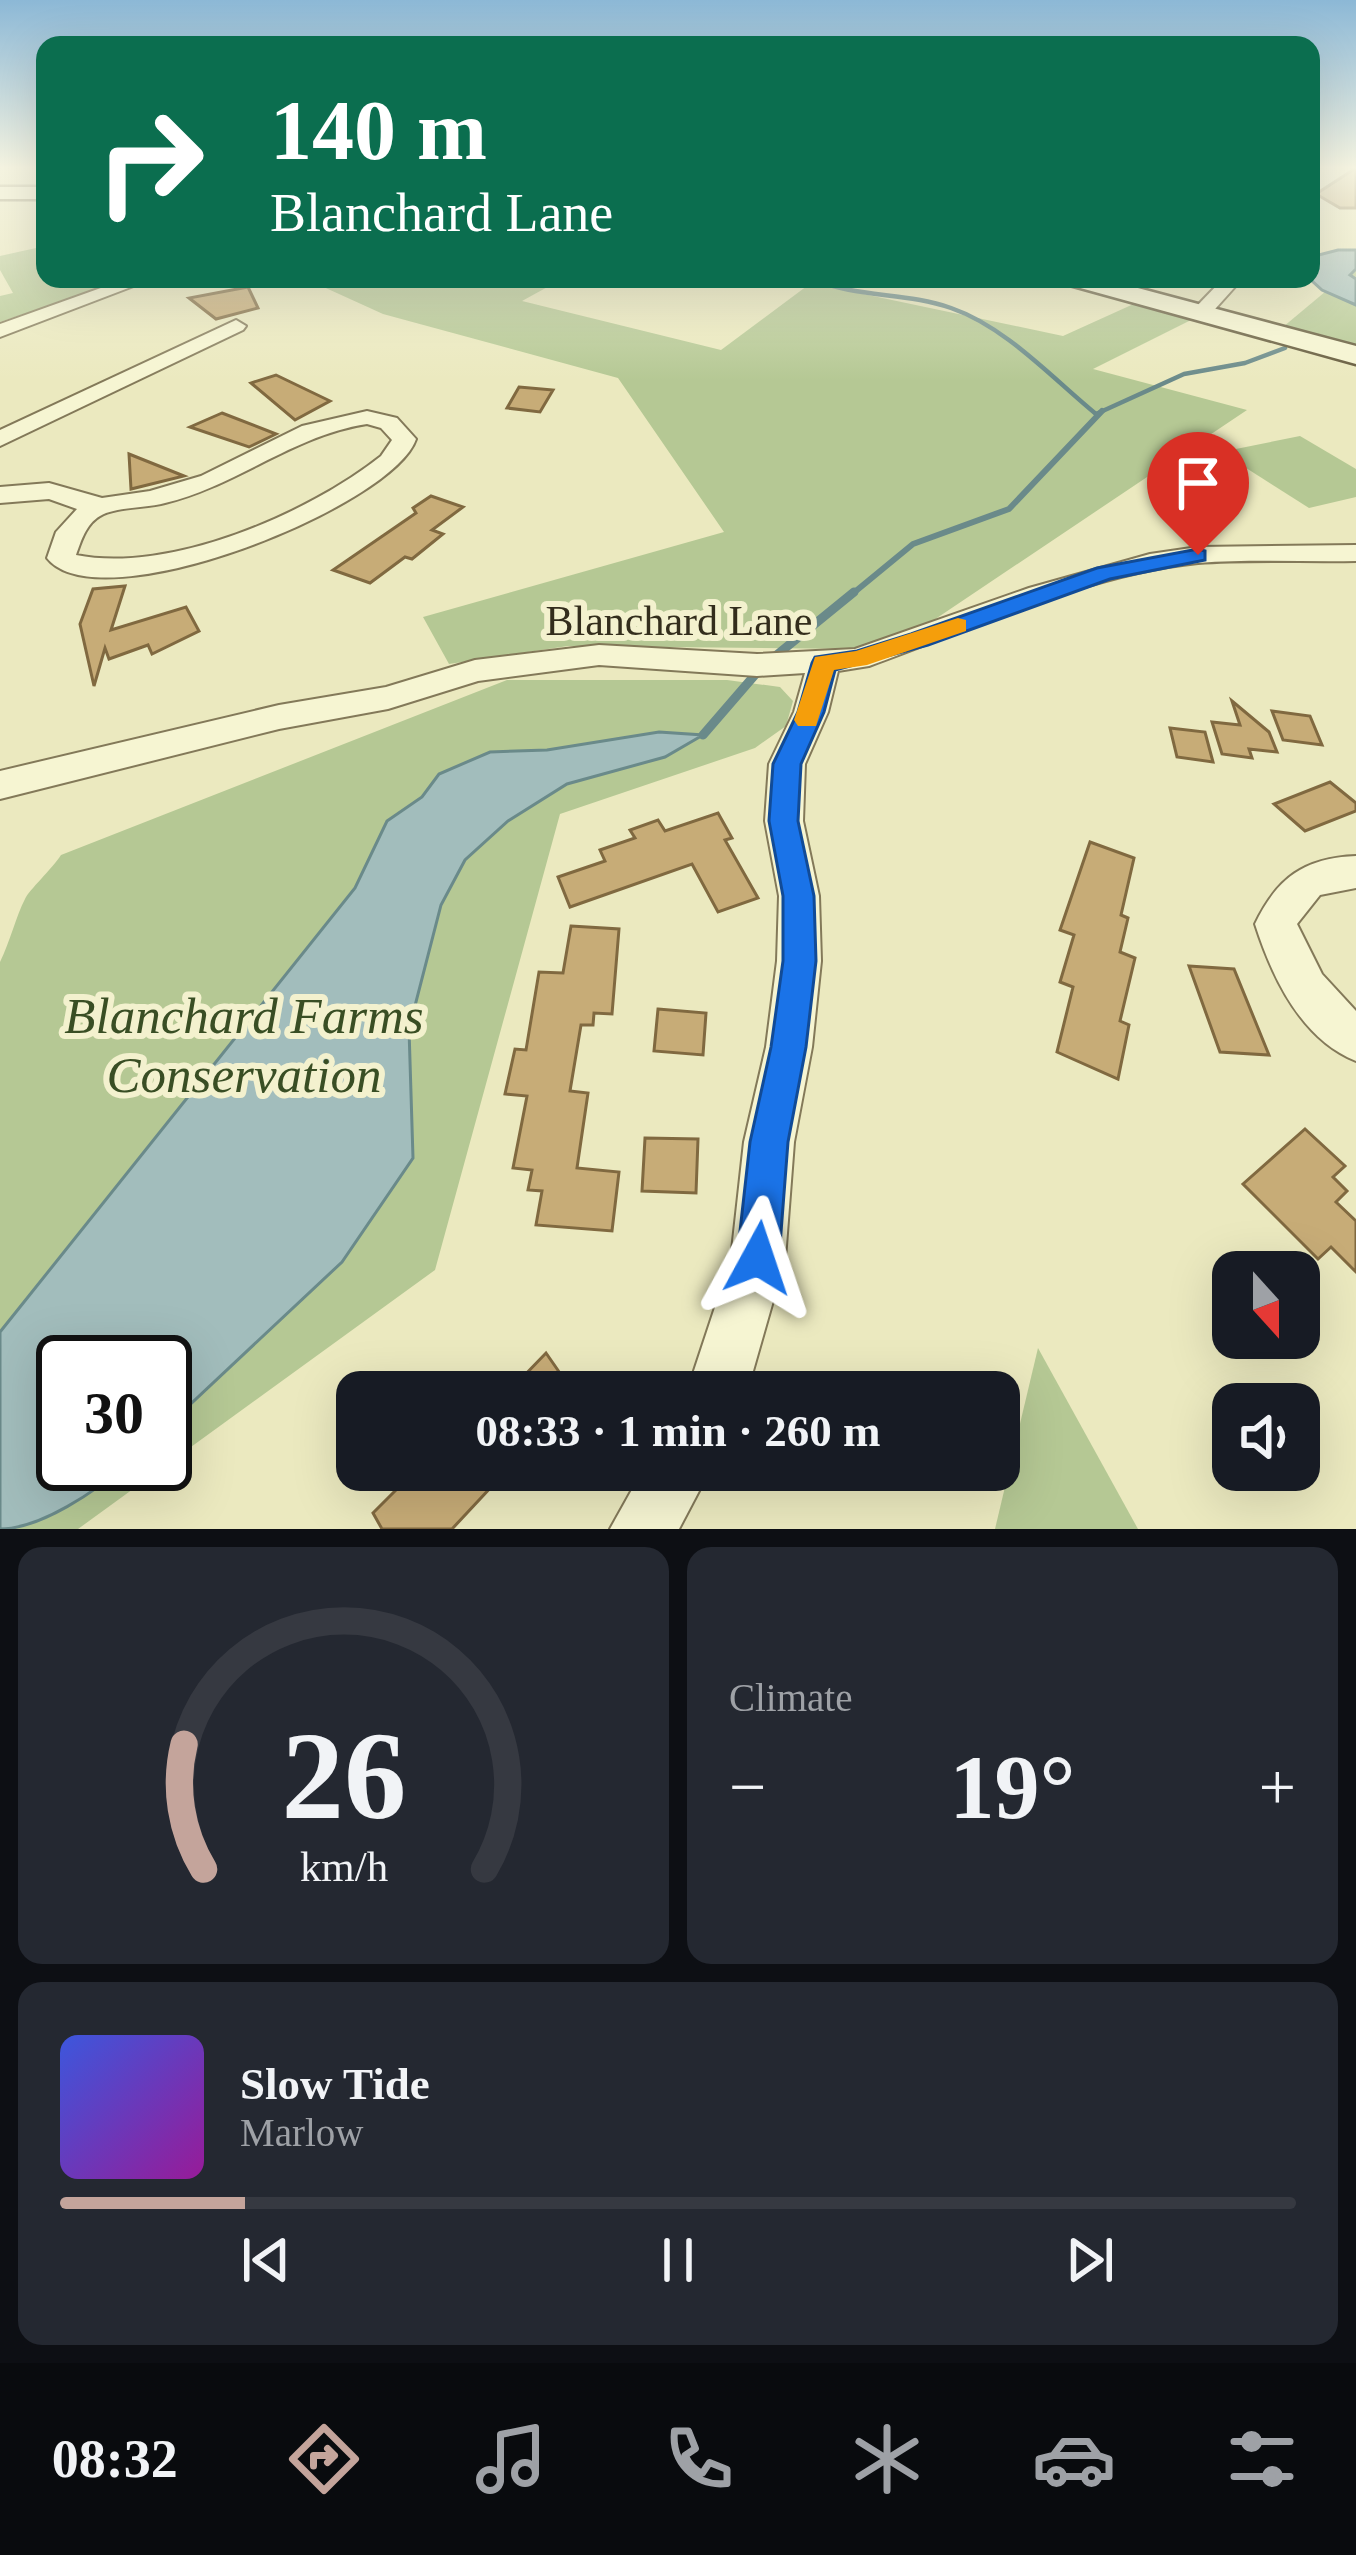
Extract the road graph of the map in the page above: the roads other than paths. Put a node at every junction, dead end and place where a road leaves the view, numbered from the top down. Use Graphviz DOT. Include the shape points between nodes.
graph roads {
  1 [pos="118,288"];
  2 [pos="1107,288"];
  3 [pos="1224,288"];
  4 [pos="1200,314"];
  5 [pos="236,326"];
  6 [pos="0,331"];
  7 [pos="1356,355"];
  8 [pos="0,439"];
  9 [pos="0,495"];
  10 [pos="94,506"];
  11 [pos="1356,553"];
  12 [pos="824,663"];
  13 [pos="0,785"];
  14 [pos="1356,872"];
  15 [pos="1356,1039"];
  16 [pos="723,1371"];
  17 [pos="666,1491"];
  18 [pos="642,1529"];
  1 -- 6 [label="street"];
  2 -- 4 [label="main road"];
  3 -- 4 [label="street"];
  4 -- 7 [label="main road"];
  5 -- 8 [label="street"];
  9 -- 10 [label="street" via="51,491"];
  10 -- 10 [label="street" via="70,532 66,562 109,569 169,561 305,511 388,463 404,439 386,423 339,421 210,481"];
  11 -- 12 [label="street, Blanchard Lane" via="1150,562 858,659"];
  12 -- 13 [label="street, Blanchard Lane" via="556,658"];
  12 -- 16 [label="street" via="787,764 784,821 799,896 799,961 758,1258"];
  14 -- 15 [label="street" via="1304,880 1276,924 1289,966 1322,1013"];
  17 -- 18 [label="street"];
}
